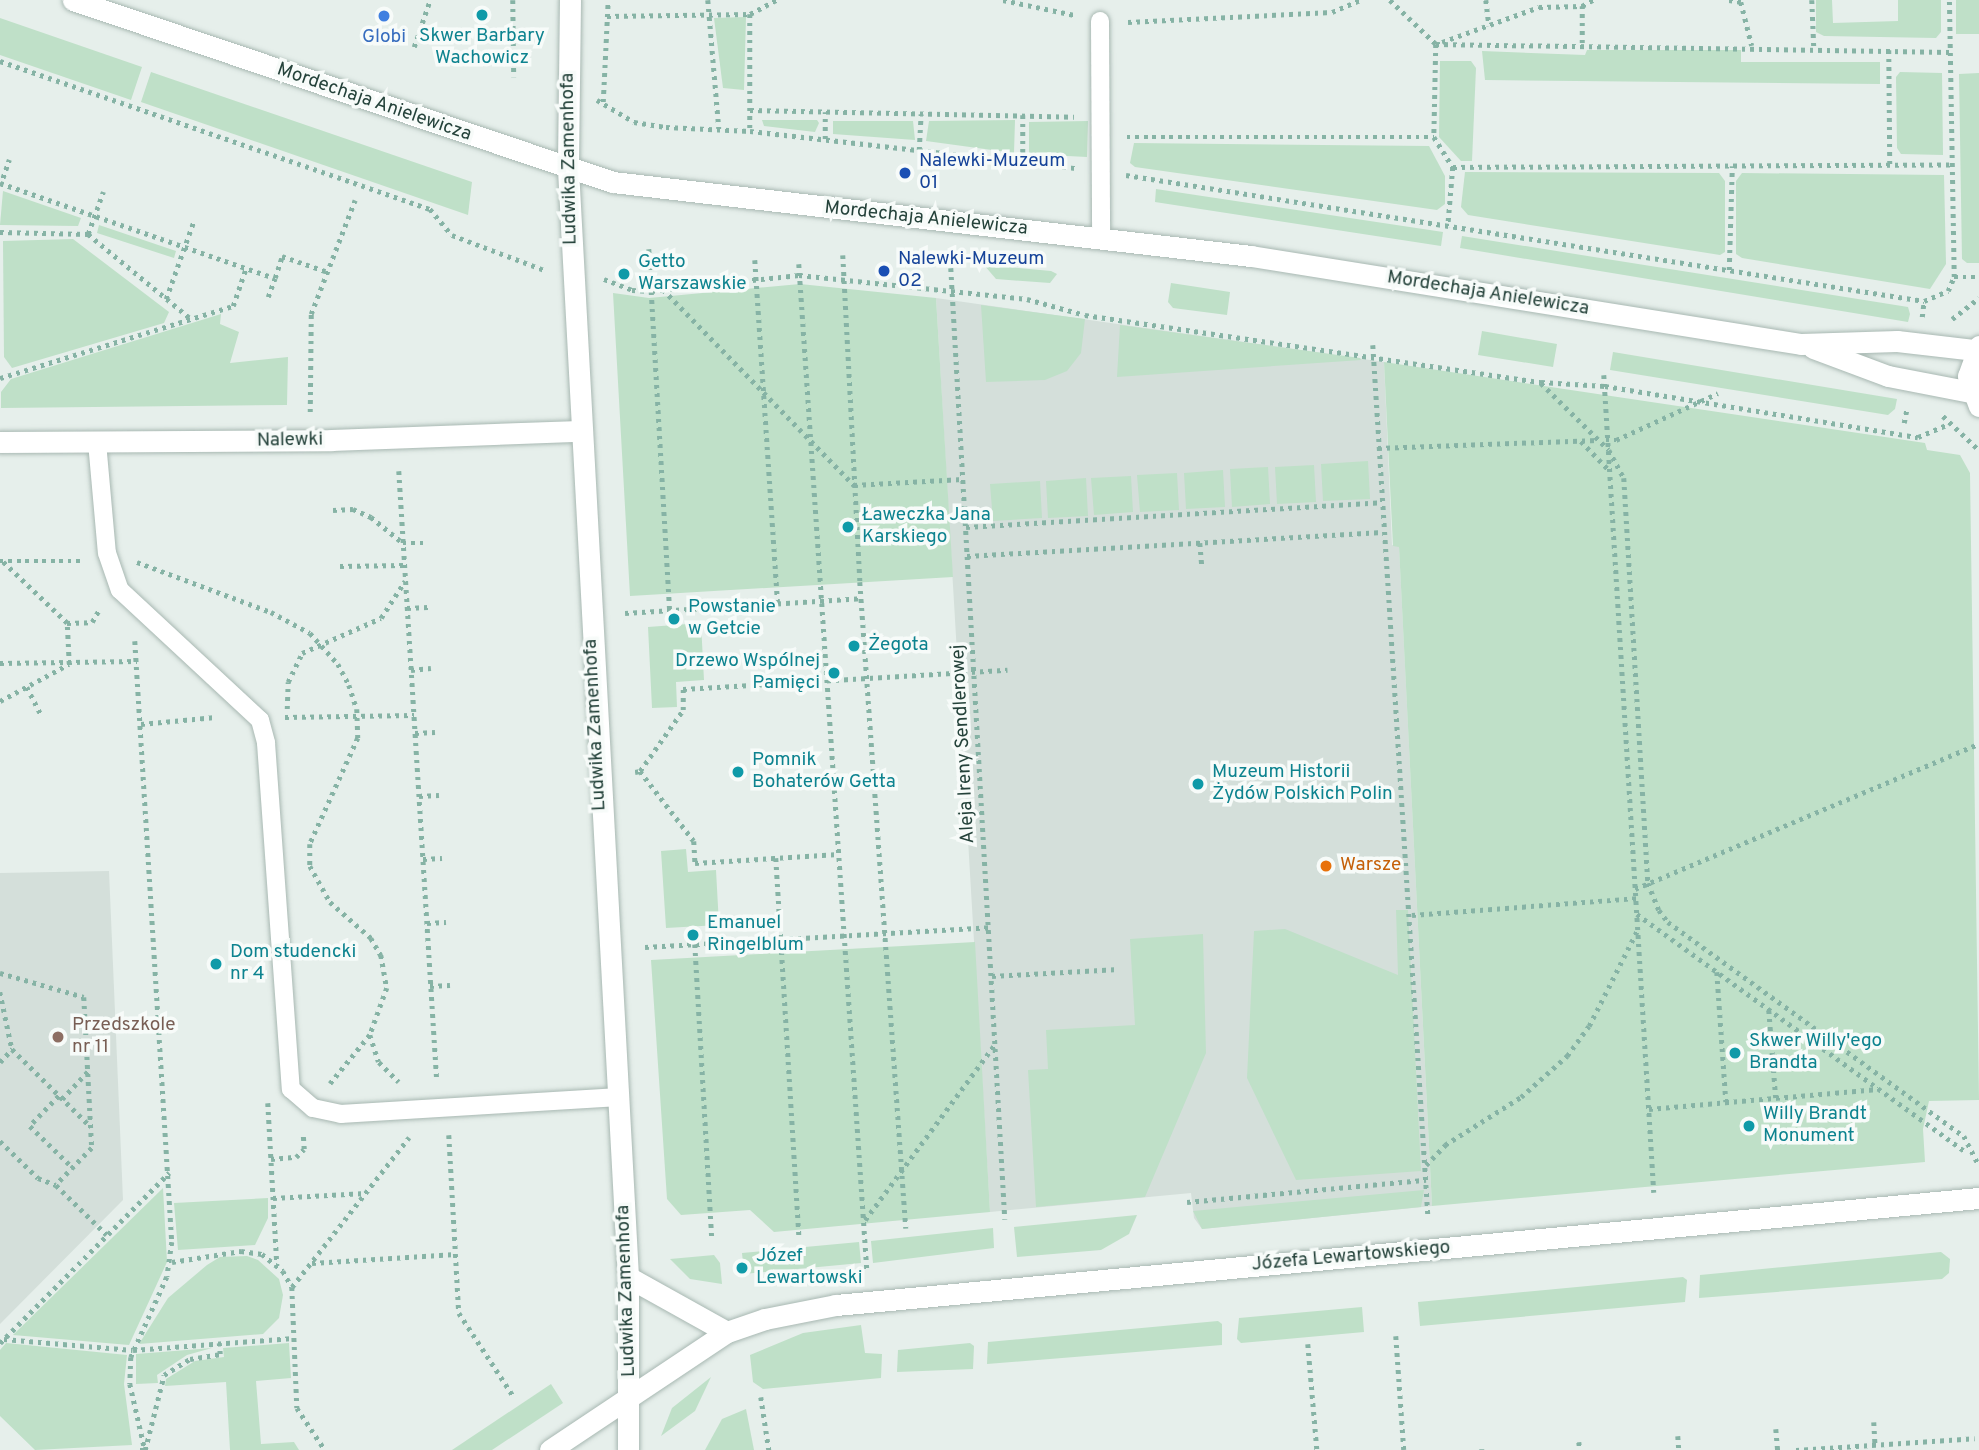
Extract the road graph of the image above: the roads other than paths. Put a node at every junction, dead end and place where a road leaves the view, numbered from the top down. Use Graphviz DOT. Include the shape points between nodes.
graph roads {
  1 [pos="74,0"];
  2 [pos="570,0"];
  3 [pos="1100,21"];
  4 [pos="568,169"];
  5 [pos="1101,238"];
  6 [pos="1801,344"];
  7 [pos="1977,348"];
  8 [pos="1975,399"];
  9 [pos="580,431"];
  10 [pos="0,442"];
  11 [pos="97,442"];
  12 [pos="618,1097"];
  13 [pos="1979,1198"];
  14 [pos="628,1277"];
  15 [pos="727,1332"];
  16 [pos="631,1393"];
  17 [pos="550,1450"];
  18 [pos="628,1450"];
  1 -- 4 [label="street, Mordechaja Anielewicza"];
  2 -- 4 [label="street, Ludwika Zamenhofa"];
  3 -- 5 [label="lane"];
  4 -- 5 [label="street, Mordechaja Anielewicza" via="668,190"];
  4 -- 9 [label="street, Ludwika Zamenhofa"];
  5 -- 6 [label="street, Mordechaja Anielewicza" via="1251,256"];
  6 -- 7 [label="street, Mordechaja Anielewicza" via="1897,341"];
  6 -- 8 [label="street, Mordechaja Anielewicza" via="1888,376"];
  7 -- 8 [label="street" via="1969,365"];
  9 -- 11 [label="street, Nalewki"];
  9 -- 12 [label="street, Ludwika Zamenhofa"];
  10 -- 11 [label="street, Nalewki"];
  11 -- 12 [label="lane" via="109,561 120,590 260,720 266,743 292,1089 313,1108 341,1114 438,1100"];
  12 -- 14 [label="street, Ludwika Zamenhofa"];
  13 -- 15 [label="street, Józefa Lewartowskiego" via="836,1305"];
  14 -- 15 [label="street"];
  14 -- 16 [label="street, Ludwika Zamenhofa"];
  15 -- 16 [label="street, Józefa Lewartowskiego"];
  16 -- 17 [label="street, Józefa Lewartowskiego"];
  16 -- 18 [label="street, Ludwika Zamenhofa"];
}
